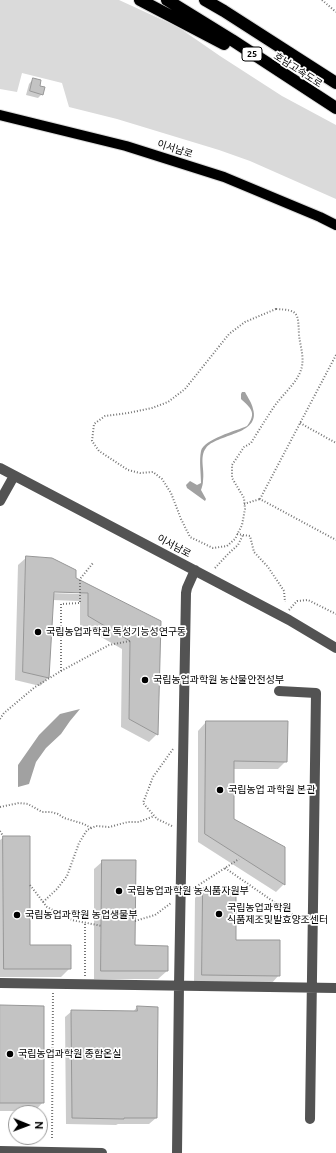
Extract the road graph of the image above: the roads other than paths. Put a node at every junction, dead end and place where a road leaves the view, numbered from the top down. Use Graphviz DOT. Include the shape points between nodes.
graph roads {
  1 [pos="140,0"];
  2 [pos="167,0"];
  3 [pos="205,0"];
  4 [pos="232,40"];
  5 [pos="336,83"];
  6 [pos="336,108"];
  7 [pos="0,114"];
  8 [pos="336,225"];
  9 [pos="0,468"];
  10 [pos="14,476"];
  11 [pos="0,501"];
  12 [pos="195,570"];
  13 [pos="336,648"];
  14 [pos="279,691"];
  15 [pos="0,983"];
  16 [pos="179,985"];
  17 [pos="312,987"];
  18 [pos="336,988"];
  19 [pos="310,1119"];
  20 [pos="0,1151"];
  21 [pos="102,1153"];
  22 [pos="177,1153"];
  1 -- 4 [label="highway" via="227,46"];
  2 -- 4 [label="highway, 호남고속도로 / 25"];
  3 -- 5 [label="highway, 호남고속도로 / 25"];
  4 -- 6 [label="highway, 호남고속도로 / 25"];
  7 -- 8 [label="main road, 이서남로" via="126,146 224,177"];
  9 -- 10 [label="lane, 이서남로"];
  10 -- 11 [label="lane"];
  10 -- 12 [label="lane, 이서남로"];
  12 -- 13 [label="lane, 이서남로" via="283,616"];
  12 -- 16 [label="lane" via="186,593"];
  14 -- 17 [label="lane" via="316,693"];
  15 -- 16 [label="lane"];
  16 -- 17 [label="lane"];
  16 -- 22 [label="lane"];
  17 -- 18 [label="lane"];
  17 -- 19 [label="lane"];
  20 -- 21 [label="lane"];
}
